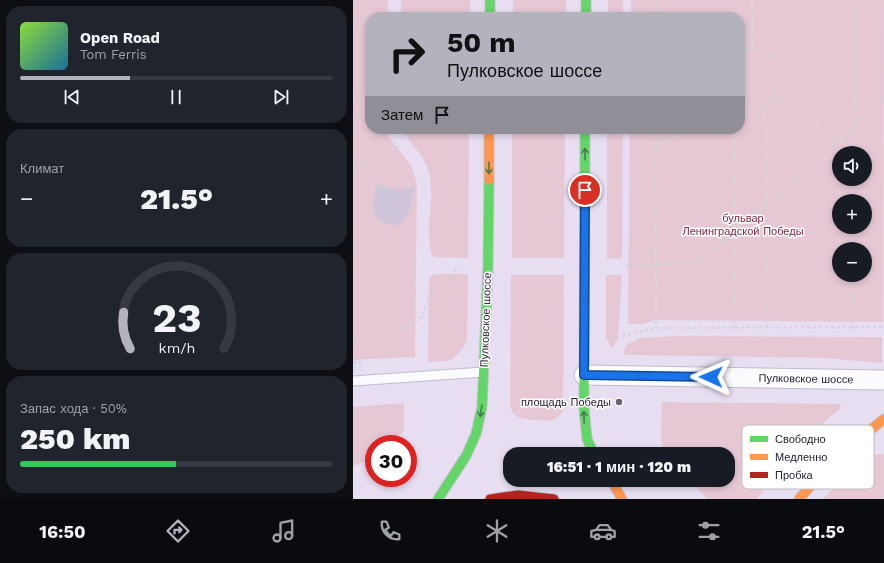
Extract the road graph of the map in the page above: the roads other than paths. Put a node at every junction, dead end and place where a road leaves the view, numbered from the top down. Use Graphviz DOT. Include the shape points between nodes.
graph roads {
  1 [pos="490,0"];
  2 [pos="586,0"];
  3 [pos="490,12"];
  4 [pos="586,12"];
  5 [pos="489,134"];
  6 [pos="585,134"];
  7 [pos="483,372"];
  8 [pos="584,375"];
  9 [pos="884,380"];
  10 [pos="353,381"];
  11 [pos="884,419"];
  12 [pos="874,427"];
  13 [pos="591,447"];
  14 [pos="615,487"];
  15 [pos="808,489"];
  16 [pos="438,499"];
  17 [pos="490,499"];
  18 [pos="554,499"];
  19 [pos="622,499"];
  20 [pos="799,499"];
  1 -- 3 [label="main road"];
  2 -- 4 [label="main road"];
  5 -- 7 [label="main road, Пулковское шоссе, one-way" via="488,267"];
  8 -- 6 [label="main road, one-way"];
  7 -- 10 [label="lane"];
  7 -- 16 [label="main road, Пулковское шоссе, one-way" via="482,408 471,449"];
  8 -- 9 [label="street, Пулковское шоссе"];
  13 -- 8 [label="main road, one-way" via="585,425"];
  11 -- 12 [label="main road"];
  14 -- 19 [label="main road"];
  15 -- 20 [label="main road"];
  17 -- 18 [label="main road" via="518,495"];
}
